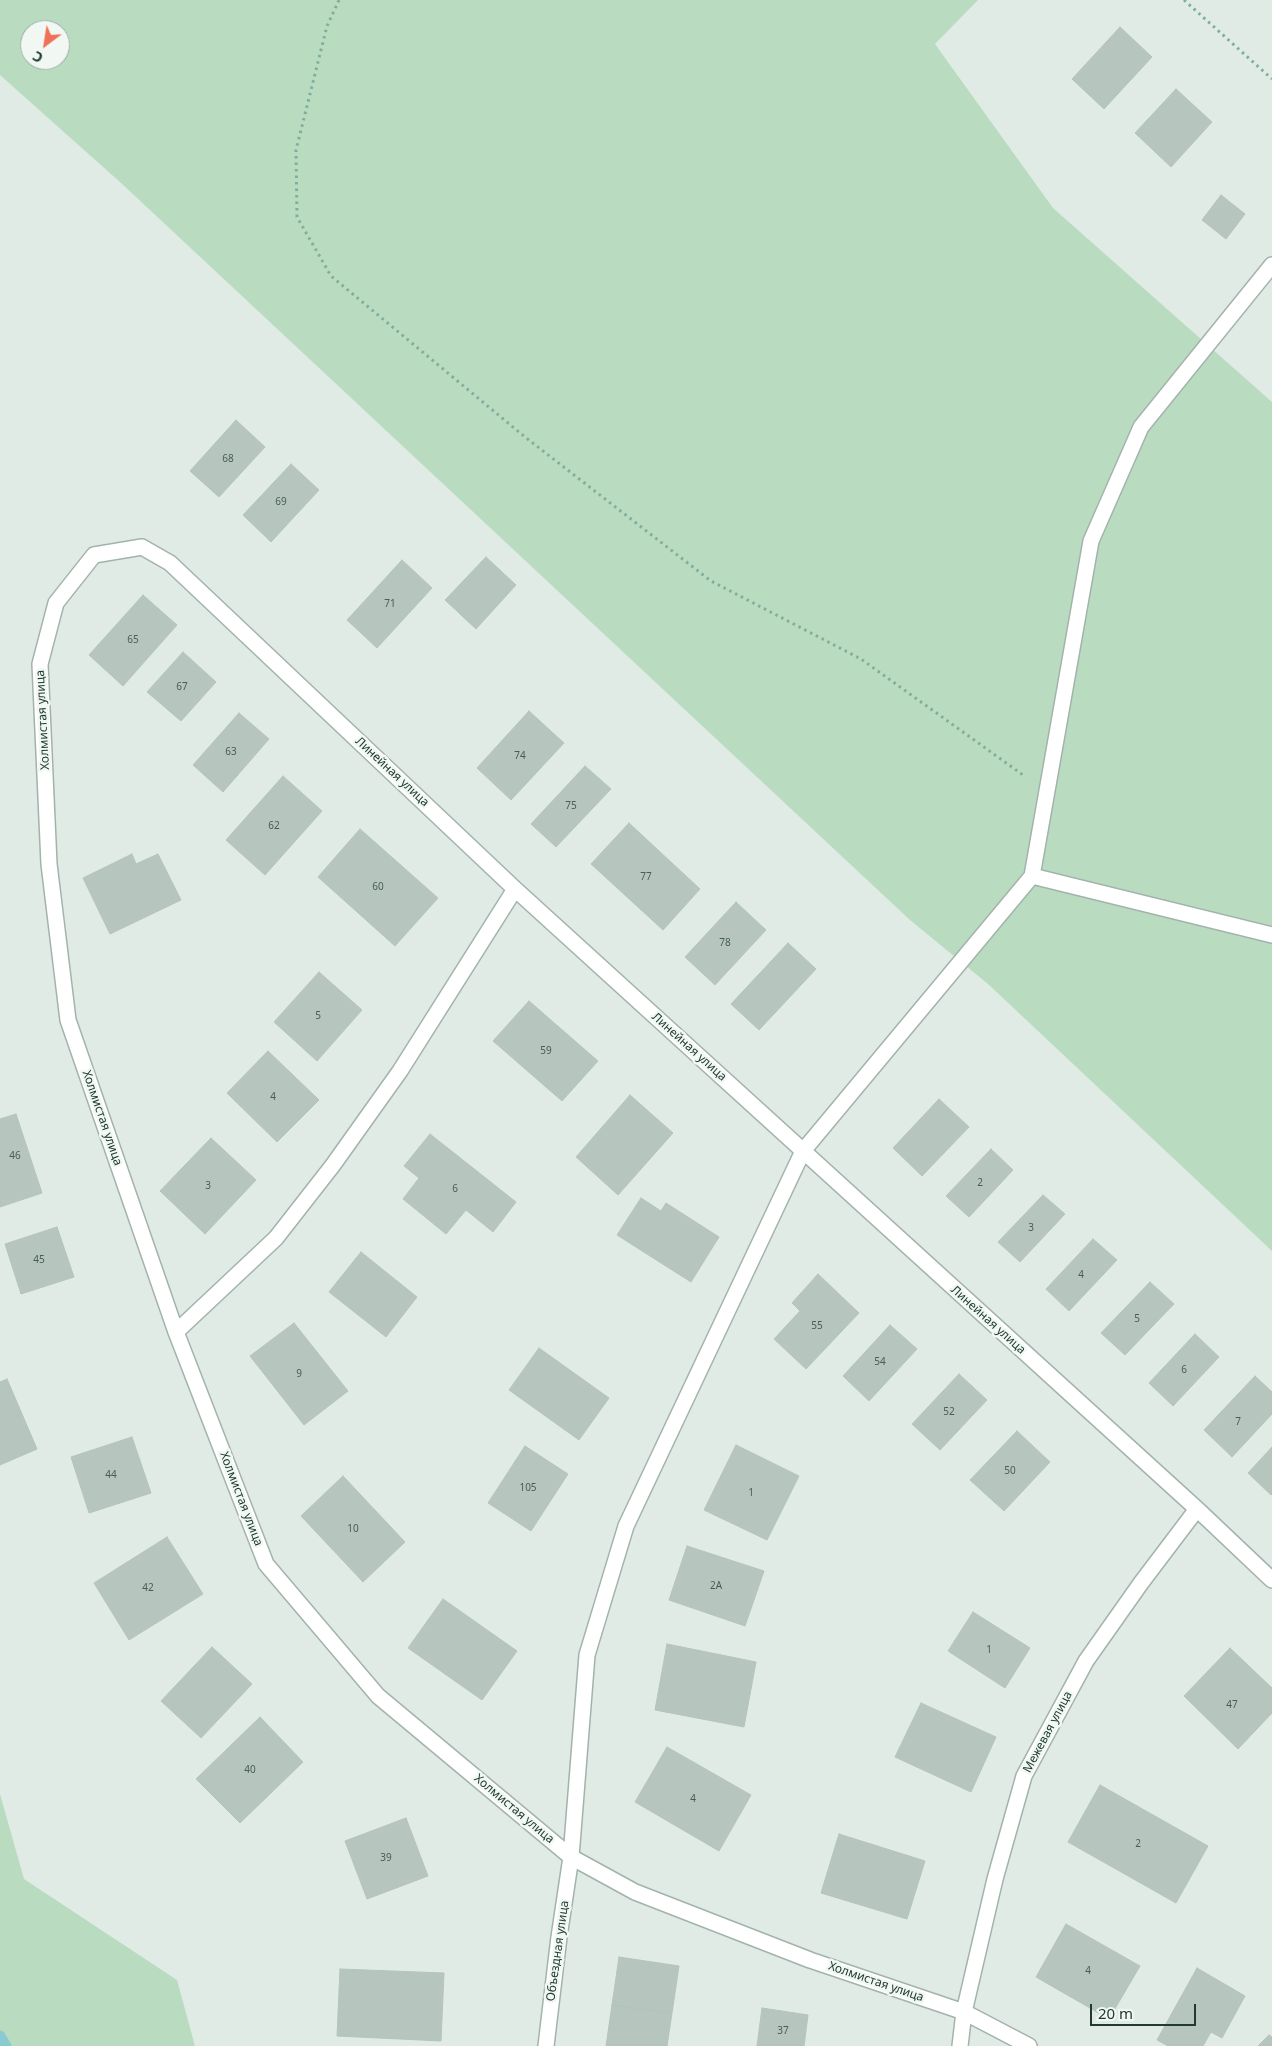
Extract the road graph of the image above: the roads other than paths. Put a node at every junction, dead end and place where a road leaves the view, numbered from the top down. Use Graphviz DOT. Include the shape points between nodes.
graph roads {
  1 [pos="1272,265"];
  2 [pos="94,555"];
  3 [pos="1032,876"];
  4 [pos="516,889"];
  5 [pos="1272,935"];
  6 [pos="803,1150"];
  7 [pos="176,1332"];
  8 [pos="1197,1509"];
  9 [pos="1272,1580"];
  10 [pos="571,1857"];
  11 [pos="964,2012"];
  12 [pos="546,2046"];
  13 [pos="960,2046"];
  14 [pos="1029,2046"];
  1 -- 3 [label="street" via="1142,427 1091,541"];
  2 -- 4 [label="street, Линейная улица" via="142,547 170,563"];
  2 -- 7 [label="street, Холмистая улица" via="56,603 40,664 49,864 68,1020"];
  3 -- 5 [label="street"];
  3 -- 6 [label="street, Объездная улица"];
  4 -- 6 [label="street, Линейная улица"];
  4 -- 7 [label="street" via="400,1071 333,1165 276,1238"];
  6 -- 8 [label="street, Линейная улица"];
  6 -- 10 [label="street, Объездная улица" via="626,1526 587,1655"];
  7 -- 10 [label="street, Холмистая улица" via="266,1564 378,1696"];
  8 -- 9 [label="street, Линейная улица"];
  8 -- 11 [label="street, Межевая улица" via="1086,1661 1024,1776 995,1879"];
  10 -- 11 [label="street, Холмистая улица" via="635,1892 810,1960"];
  10 -- 12 [label="street, Объездная улица"];
  11 -- 13 [label="street, Межевая улица"];
  11 -- 14 [label="street, Холмистая улица"];
}
